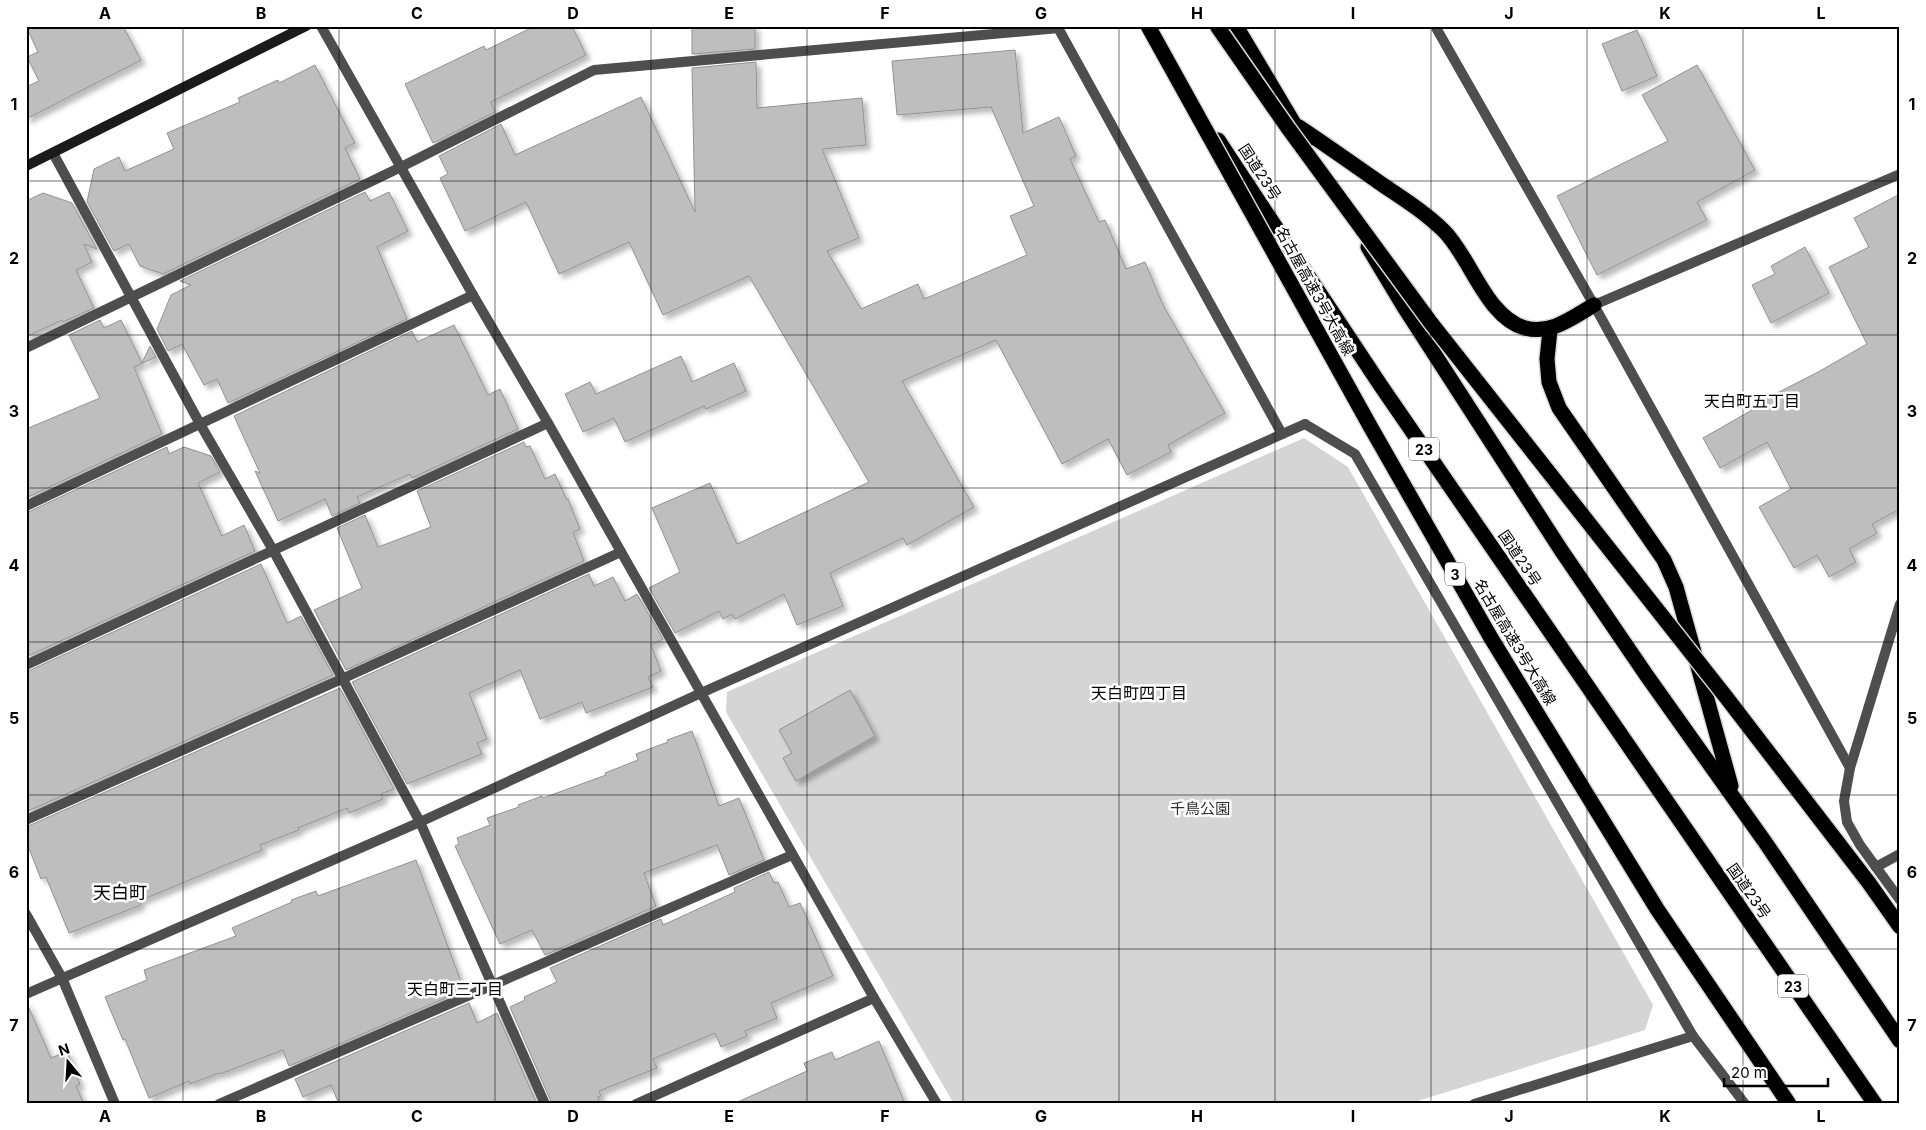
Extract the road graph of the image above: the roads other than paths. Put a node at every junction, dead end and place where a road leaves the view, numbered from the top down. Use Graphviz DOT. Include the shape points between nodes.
graph roads {
  1 [pos="306,26"];
  2 [pos="321,26"];
  3 [pos="1143,26"];
  4 [pos="1148,26"];
  5 [pos="1218,26"];
  6 [pos="1236,26"];
  7 [pos="1435,26"];
  8 [pos="1058,27"];
  9 [pos="1294,123"];
  10 [pos="53,153"];
  11 [pos="26,166"];
  12 [pos="401,168"];
  13 [pos="1900,174"];
  14 [pos="473,295"];
  15 [pos="132,297"];
  16 [pos="1594,304"];
  17 [pos="1550,330"];
  18 [pos="26,348"];
  19 [pos="548,423"];
  20 [pos="200,424"];
  21 [pos="1282,434"];
  22 [pos="26,506"];
  23 [pos="273,550"];
  24 [pos="620,552"];
  25 [pos="1900,604"];
  26 [pos="26,665"];
  27 [pos="344,678"];
  28 [pos="701,693"];
  29 [pos="1850,768"];
  30 [pos="1734,797"];
  31 [pos="26,820"];
  32 [pos="420,822"];
  33 [pos="1900,854"];
  34 [pos="792,855"];
  35 [pos="1876,867"];
  36 [pos="1900,900"];
  37 [pos="26,914"];
  38 [pos="1900,927"];
  39 [pos="62,978"];
  40 [pos="492,985"];
  41 [pos="26,994"];
  42 [pos="874,998"];
  43 [pos="1693,1036"];
  44 [pos="1900,1041"];
  45 [pos="115,1104"];
  46 [pos="219,1104"];
  47 [pos="545,1104"];
  48 [pos="636,1104"];
  49 [pos="937,1104"];
  50 [pos="1474,1104"];
  51 [pos="1746,1104"];
  52 [pos="1789,1104"];
  53 [pos="1875,1104"];
  1 -- 10 [label="street"];
  2 -- 12 [label="street"];
  3 -- 53 [label="highway, 国道23号 / 23" via="1381,386"];
  4 -- 52 [label="highway, 名古屋高速3号大高線 / 3, bridge" via="1491,638 1657,910"];
  5 -- 38 [label="highway, bridge" via="1288,128 1431,322 1726,697"];
  6 -- 9 [label="highway"];
  7 -- 16 [label="street"];
  8 -- 12 [label="street" via="594,70"];
  8 -- 21 [label="street"];
  9 -- 17 [label="highway" via="1413,205 1444,232 1492,304 1508,320 1525,328"];
  9 -- 30 [label="highway" via="1404,307 1561,550"];
  10 -- 11 [label="street"];
  10 -- 15 [label="street"];
  12 -- 14 [label="street"];
  12 -- 15 [label="street"];
  13 -- 16 [label="street"];
  14 -- 19 [label="street"];
  14 -- 20 [label="street"];
  15 -- 18 [label="street"];
  15 -- 20 [label="street"];
  16 -- 17 [label="highway"];
  16 -- 29 [label="street"];
  17 -- 30 [label="highway" via="1546,358 1549,382 1559,408 1664,560 1676,587"];
  19 -- 23 [label="street"];
  19 -- 24 [label="street"];
  20 -- 22 [label="street"];
  20 -- 23 [label="street"];
  21 -- 28 [label="street"];
  21 -- 43 [label="street" via="1305,424 1355,454"];
  23 -- 26 [label="street"];
  23 -- 27 [label="street"];
  24 -- 27 [label="street"];
  24 -- 28 [label="street"];
  25 -- 29 [label="street"];
  27 -- 31 [label="street"];
  27 -- 32 [label="street"];
  28 -- 32 [label="street"];
  28 -- 34 [label="street"];
  29 -- 35 [label="street" via="1844,801 1847,822"];
  30 -- 44 [label="highway"];
  32 -- 39 [label="street"];
  32 -- 40 [label="street"];
  33 -- 35 [label="street"];
  34 -- 40 [label="street"];
  34 -- 42 [label="street"];
  35 -- 36 [label="street"];
  37 -- 39 [label="street"];
  39 -- 41 [label="street"];
  39 -- 45 [label="street"];
  40 -- 46 [label="street"];
  40 -- 47 [label="street"];
  42 -- 48 [label="street"];
  42 -- 49 [label="street"];
  43 -- 50 [label="street"];
  43 -- 51 [label="street"];
}
